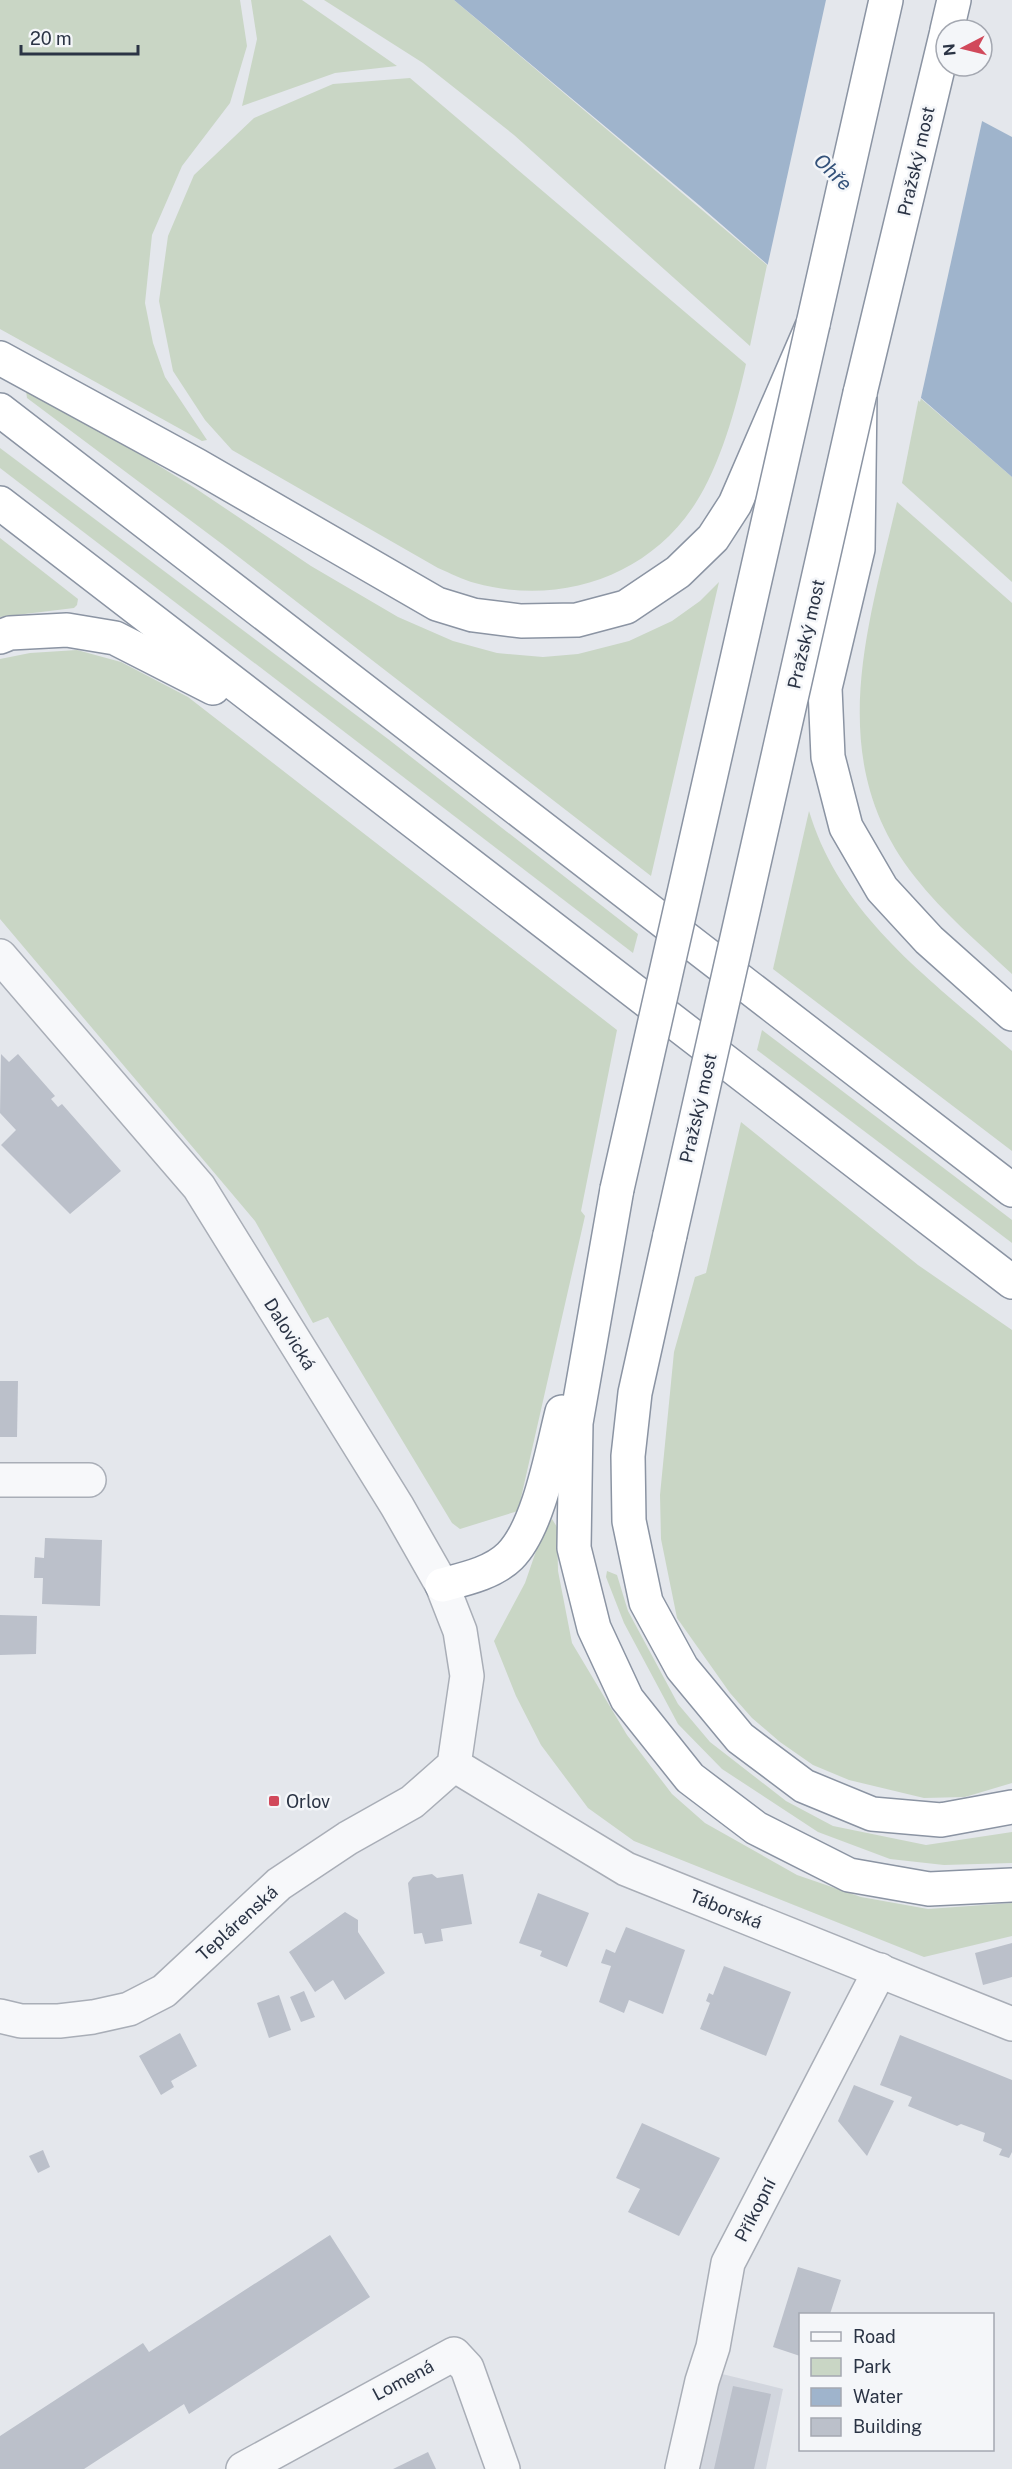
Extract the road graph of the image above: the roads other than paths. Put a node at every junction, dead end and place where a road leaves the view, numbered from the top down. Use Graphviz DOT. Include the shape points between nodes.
graph roads {
  1 [pos="886,0"];
  2 [pos="954,0"];
  3 [pos="950,18"];
  4 [pos="936,78"];
  5 [pos="813,324"];
  6 [pos="0,358"];
  7 [pos="860,393"];
  8 [pos="0,410"];
  9 [pos="0,503"];
  10 [pos="0,637"];
  11 [pos="306,739"];
  12 [pos="0,956"];
  13 [pos="1012,1014"];
  14 [pos="617,1189"];
  15 [pos="1012,1190"];
  16 [pos="951,1236"];
  17 [pos="1012,1282"];
  18 [pos="1012,1294"];
  19 [pos="0,1480"];
  20 [pos="89,1480"];
  21 [pos="442,1584"];
  22 [pos="454,1765"];
  23 [pos="1012,1807"];
  24 [pos="1012,1885"];
  25 [pos="880,1970"];
  26 [pos="0,2016"];
  27 [pos="1012,2024"];
  28 [pos="243,2469"];
  29 [pos="503,2469"];
  30 [pos="682,2469"];
  1 -- 5 [label="highway"];
  2 -- 3 [label="highway"];
  4 -- 7 [label="highway, Pražský most"];
  5 -- 6 [label="highway, bridge" via="735,504 713,537 678,572 626,607 577,620 492,618 437,604 198,466"];
  5 -- 14 [label="highway, bridge"];
  7 -- 13 [label="highway, bridge" via="858,549 825,687 828,757 834,788 846,827 882,889 929,940"];
  7 -- 23 [label="highway, Pražský most, bridge" via="635,1393 628,1456 629,1521 646,1602 682,1668 740,1738 804,1786 872,1814 941,1820"];
  8 -- 15 [label="highway"];
  9 -- 11 [label="highway"];
  10 -- 11 [label="highway" via="67,630 115,638"];
  11 -- 16 [label="highway"];
  12 -- 21 [label="street, Dalovická" via="199,1187"];
  14 -- 21 [label="highway" via="531,1522 510,1556 476,1576"];
  14 -- 24 [label="highway" via="576,1423 574,1548 594,1628 627,1699 690,1778 756,1828 849,1875 929,1889"];
  16 -- 17 [label="highway"];
  16 -- 18 [label="highway"];
  19 -- 20 [label="street"];
  21 -- 22 [label="street, Dalovická" via="460,1631 468,1676"];
  22 -- 25 [label="street, Táborská" via="626,1869"];
  22 -- 26 [label="street, Teplárenská" via="412,1802 279,1884 164,1991 129,2009 93,2018 21,2021"];
  25 -- 27 [label="street, Táborská"];
  25 -- 30 [label="street, Příkopní" via="728,2263 713,2347"];
  28 -- 29 [label="street, Lomená" via="454,2354 467,2368"];
}
